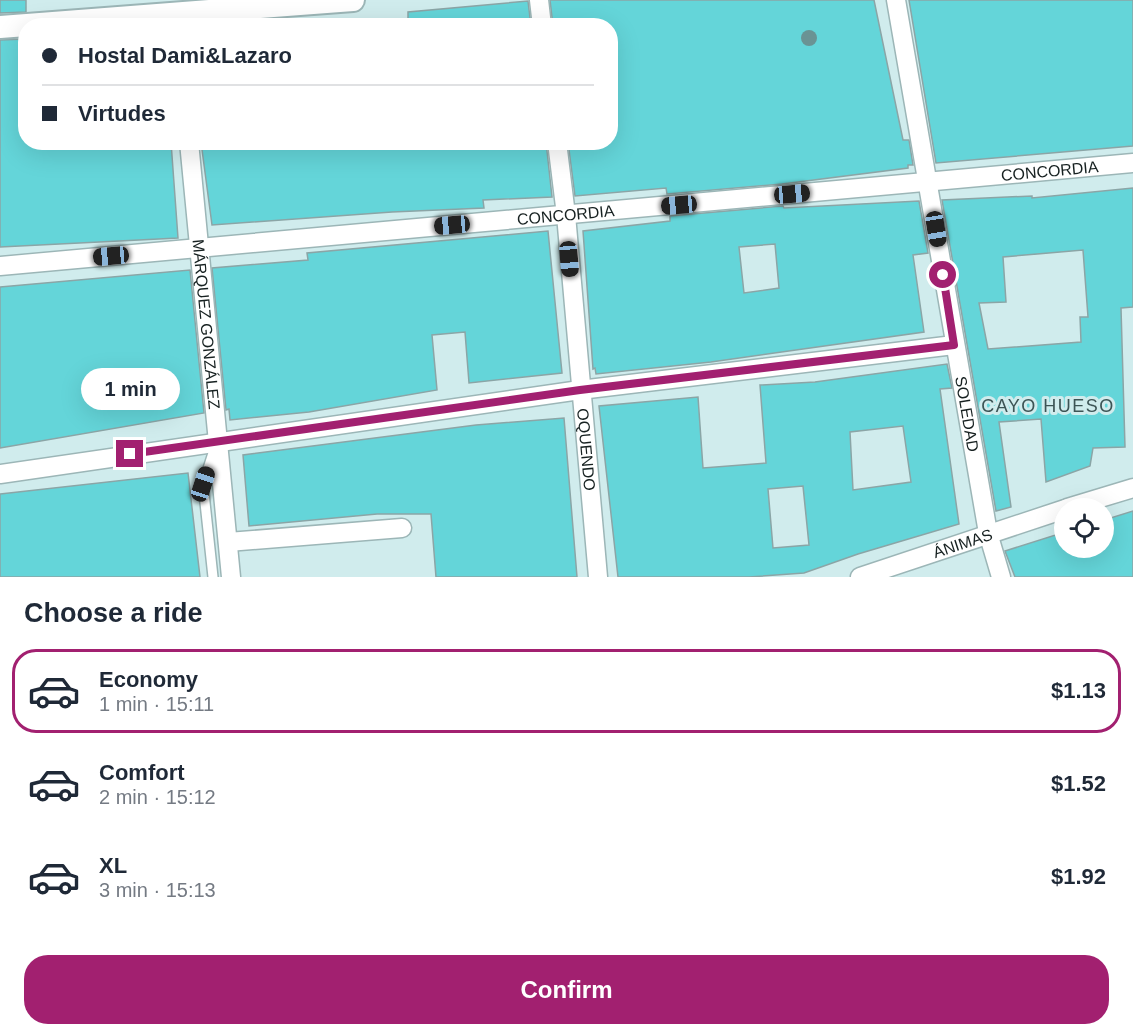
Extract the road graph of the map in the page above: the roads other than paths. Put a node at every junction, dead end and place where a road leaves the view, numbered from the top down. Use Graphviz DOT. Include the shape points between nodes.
graph roads {
  1 [pos="353,0"];
  2 [pos="539,0"];
  3 [pos="896,0"];
  4 [pos="175,13"];
  5 [pos="112,18"];
  6 [pos="541,18"];
  7 [pos="18,26"];
  8 [pos="0,27"];
  9 [pos="190,150"];
  10 [pos="558,150"];
  11 [pos="1133,163"];
  12 [pos="928,182"];
  13 [pos="566,215"];
  14 [pos="201,248"];
  15 [pos="0,266"];
  16 [pos="954,345"];
  17 [pos="580,390"];
  18 [pos="217,441"];
  19 [pos="0,474"];
  20 [pos="1133,488"];
  21 [pos="1101,498"];
  22 [pos="1054,513"];
  23 [pos="402,528"];
  24 [pos="988,533"];
  25 [pos="228,542"];
  26 [pos="213,577"];
  27 [pos="231,577"];
  28 [pos="598,577"];
  29 [pos="860,577"];
  30 [pos="1001,577"];
  1 -- 4 [label="street"];
  2 -- 6 [label="street"];
  3 -- 12 [label="street, SOLEDAD"];
  4 -- 5 [label="street"];
  7 -- 8 [label="street"];
  9 -- 14 [label="street, MÁRQUEZ GONZÁLEZ"];
  10 -- 13 [label="street, OQUENDO"];
  11 -- 12 [label="street, CONCORDIA"];
  12 -- 13 [label="street, CONCORDIA"];
  12 -- 16 [label="street, SOLEDAD"];
  13 -- 14 [label="street, CONCORDIA"];
  13 -- 17 [label="street, OQUENDO"];
  14 -- 15 [label="street, CONCORDIA"];
  14 -- 18 [label="street, MÁRQUEZ GONZÁLEZ"];
  16 -- 17 [label="street"];
  16 -- 24 [label="street, SOLEDAD"];
  17 -- 18 [label="street"];
  17 -- 28 [label="street, OQUENDO"];
  18 -- 19 [label="street"];
  18 -- 25 [label="street, MÁRQUEZ GONZÁLEZ"];
  18 -- 26 [label="lane" via="203,484"];
  20 -- 21 [label="street, ÁNIMAS"];
  22 -- 24 [label="street, ÁNIMAS"];
  23 -- 25 [label="street"];
  24 -- 29 [label="street, ÁNIMAS"];
  24 -- 30 [label="street, SOLEDAD"];
  25 -- 27 [label="street, MÁRQUEZ GONZÁLEZ"];
}
